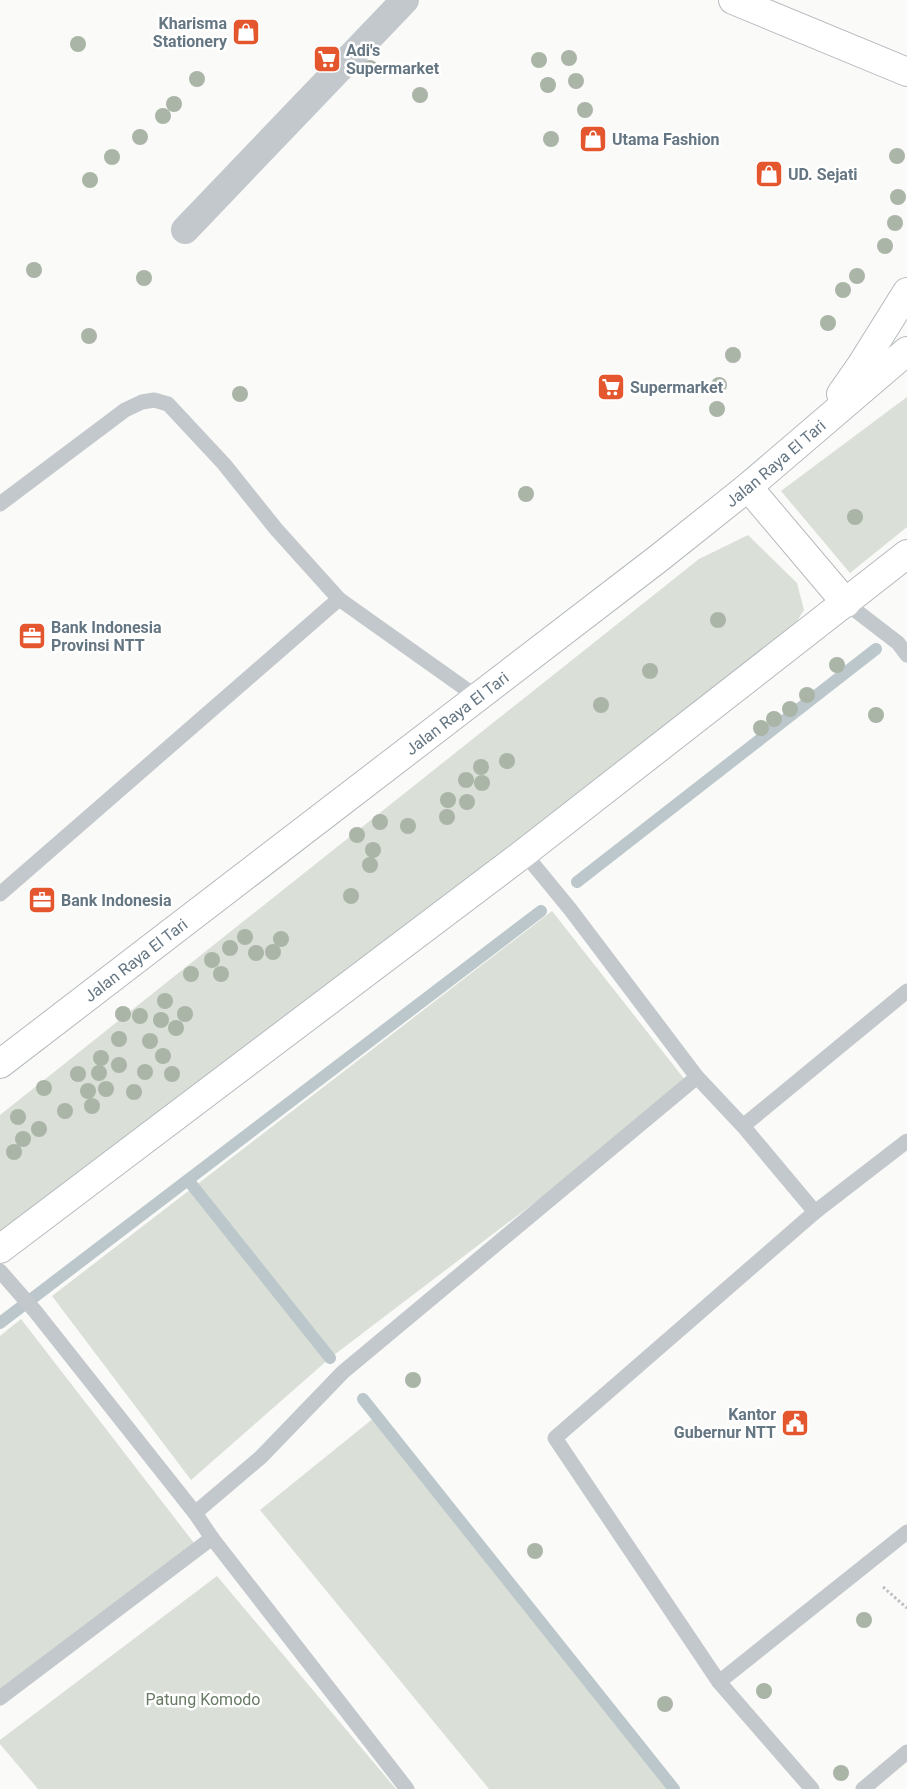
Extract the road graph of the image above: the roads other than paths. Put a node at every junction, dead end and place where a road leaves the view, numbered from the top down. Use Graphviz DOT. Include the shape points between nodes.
graph roads {
  1 [pos="405,0"];
  2 [pos="733,0"];
  3 [pos="907,72"];
  4 [pos="186,230"];
  5 [pos="907,292"];
  6 [pos="907,352"];
  7 [pos="817,428"];
  8 [pos="748,487"];
  9 [pos="0,504"];
  10 [pos="907,554"];
  11 [pos="339,599"];
  12 [pos="846,603"];
  13 [pos="907,655"];
  14 [pos="477,698"];
  15 [pos="524,853"];
  16 [pos="0,894"];
  17 [pos="907,991"];
  18 [pos="0,1064"];
  19 [pos="697,1077"];
  20 [pos="743,1126"];
  21 [pos="907,1141"];
  22 [pos="815,1212"];
  23 [pos="0,1249"];
  24 [pos="0,1271"];
  25 [pos="195,1513"];
  26 [pos="907,1532"];
  27 [pos="212,1538"];
  28 [pos="719,1682"];
  29 [pos="0,1698"];
  30 [pos="907,1752"];
  31 [pos="407,1789"];
  32 [pos="812,1789"];
  33 [pos="863,1789"];
  1 -- 4 [label="street"];
  2 -- 3 [label="main road"];
  5 -- 7 [label="main road"];
  6 -- 7 [label="main road, Jalan Raya El Tari"];
  7 -- 8 [label="main road, Jalan Raya El Tari"];
  8 -- 12 [label="main road"];
  8 -- 14 [label="main road, Jalan Raya El Tari"];
  9 -- 11 [label="lane" via="125,410 154,400 168,404 224,464 276,529"];
  10 -- 12 [label="main road"];
  11 -- 14 [label="lane"];
  11 -- 16 [label="lane"];
  12 -- 13 [label="lane" via="898,643"];
  12 -- 15 [label="main road"];
  14 -- 18 [label="main road, Jalan Raya El Tari"];
  15 -- 19 [label="lane"];
  15 -- 23 [label="main road"];
  17 -- 20 [label="lane"];
  19 -- 20 [label="lane"];
  19 -- 25 [label="lane" via="343,1372 261,1457"];
  20 -- 22 [label="lane"];
  21 -- 22 [label="lane"];
  22 -- 28 [label="lane" via="555,1438"];
  24 -- 25 [label="lane"];
  25 -- 27 [label="lane"];
  26 -- 28 [label="lane"];
  27 -- 29 [label="lane"];
  27 -- 31 [label="lane"];
  28 -- 32 [label="lane"];
  30 -- 33 [label="lane"];
}
